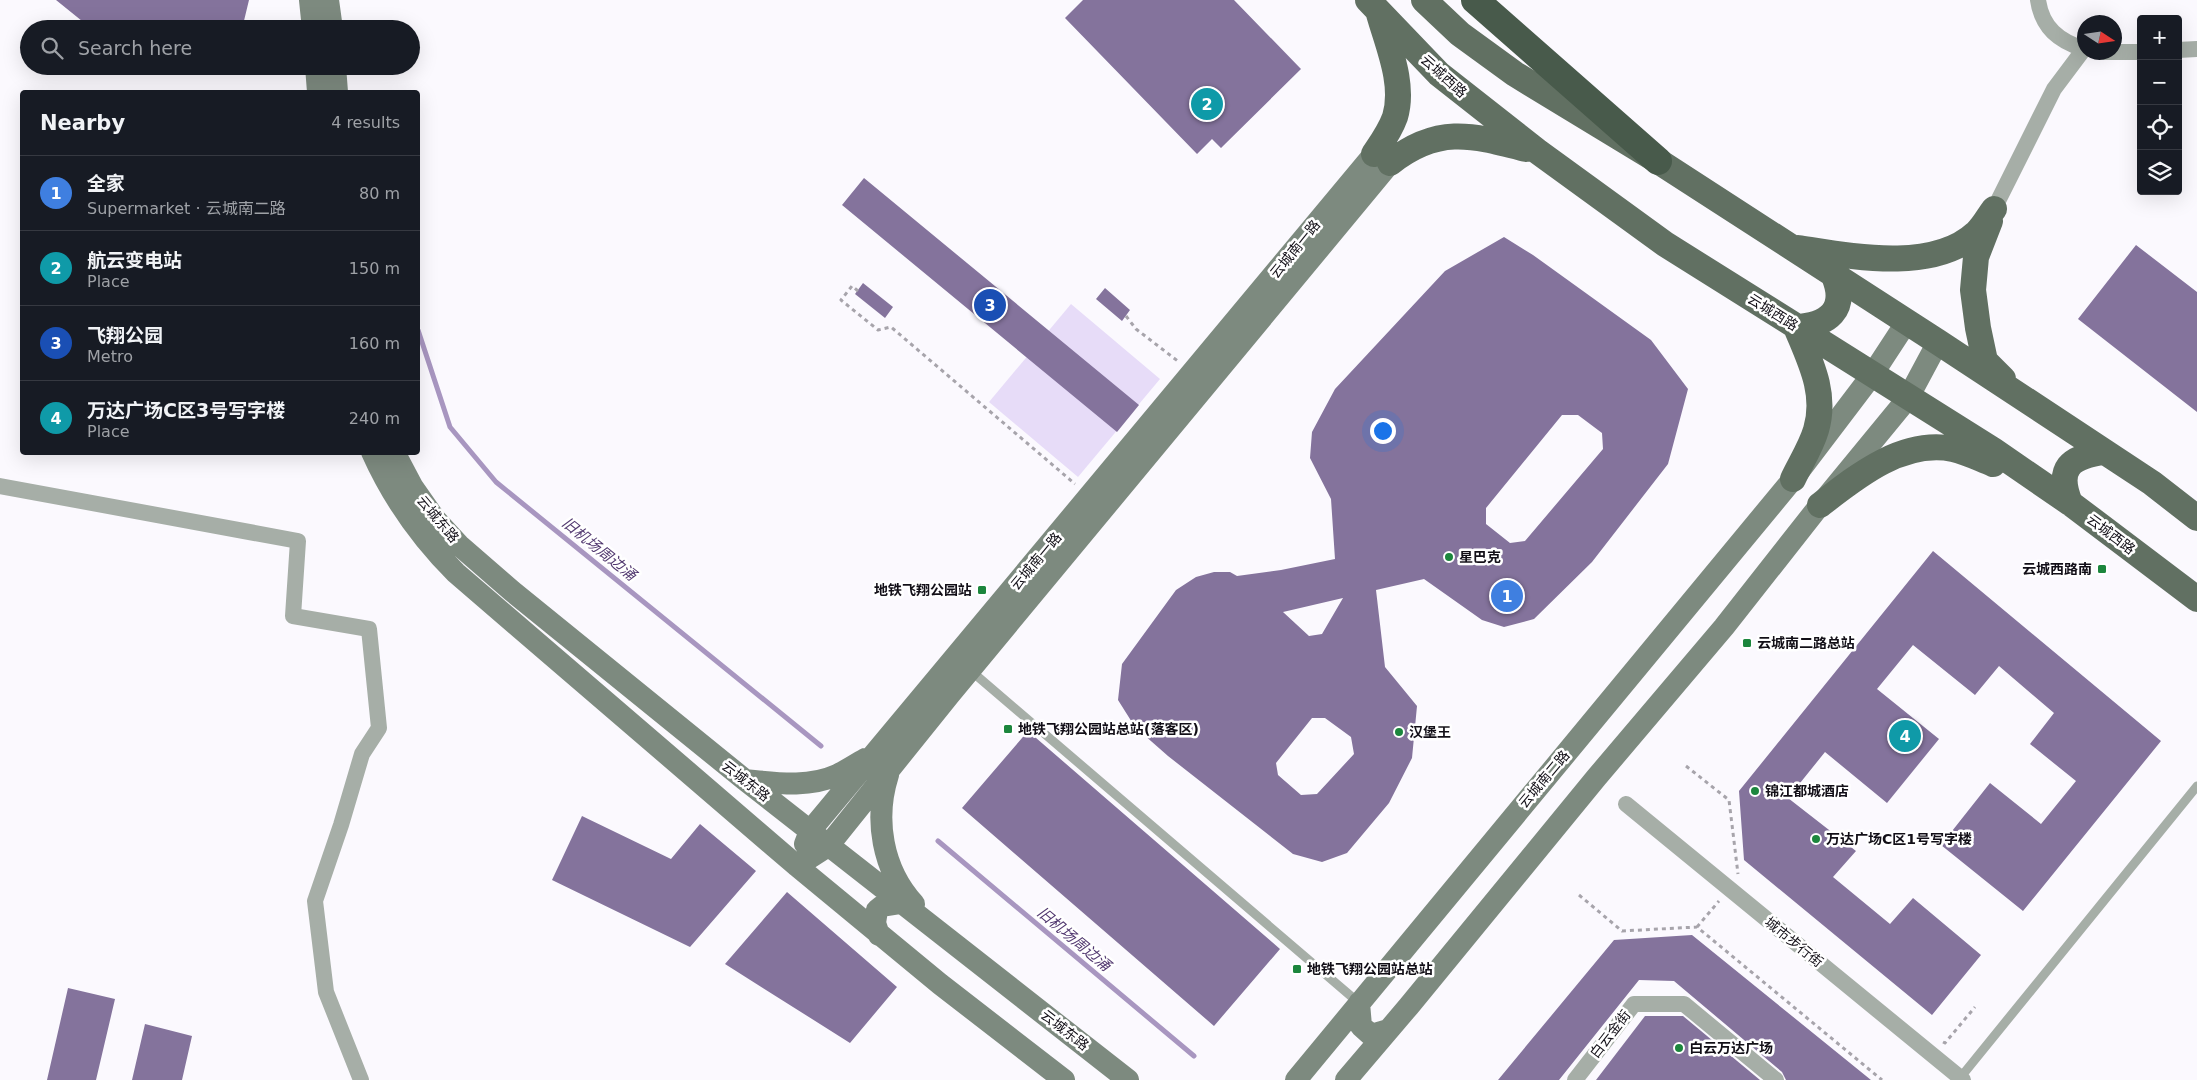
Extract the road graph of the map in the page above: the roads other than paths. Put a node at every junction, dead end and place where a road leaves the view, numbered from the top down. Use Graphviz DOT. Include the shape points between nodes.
graph roads {
  1 [pos="310,0"];
  2 [pos="328,0"];
  3 [pos="1424,0"];
  4 [pos="1474,0"];
  5 [pos="2038,0"];
  6 [pos="1373,6"];
  7 [pos="312,20"];
  8 [pos="331,20"];
  9 [pos="2077,46"];
  10 [pos="2197,49"];
  11 [pos="2182,50"];
  12 [pos="2122,52"];
  13 [pos="2137,52"];
  14 [pos="2077,58"];
  15 [pos="317,75"];
  16 [pos="336,75"];
  17 [pos="318,90"];
  18 [pos="337,90"];
  19 [pos="1537,151"];
  20 [pos="1382,158"];
  21 [pos="1658,161"];
  22 [pos="1994,209"];
  23 [pos="1787,246"];
  24 [pos="1834,276"];
  25 [pos="1906,323"];
  26 [pos="1796,327"];
  27 [pos="1938,342"];
  28 [pos="1872,375"];
  29 [pos="2018,396"];
  30 [pos="1908,398"];
  31 [pos="2104,452"];
  32 [pos="374,455"];
  33 [pos="396,455"];
  34 [pos="1793,479"];
  35 [pos="2036,480"];
  36 [pos="0,486"];
  37 [pos="2070,503"];
  38 [pos="1820,505"];
  39 [pos="2197,518"];
  40 [pos="2197,599"];
  41 [pos="970,670"];
  42 [pos="884,760"];
  43 [pos="745,780"];
  44 [pos="2197,786"];
  45 [pos="1626,804"];
  46 [pos="810,831"];
  47 [pos="828,846"];
  48 [pos="797,866"];
  49 [pos="901,903"];
  50 [pos="931,924"];
  51 [pos="880,935"];
  52 [pos="1359,1003"];
  53 [pos="1388,1030"];
  54 [pos="1327,1042"];
  55 [pos="1351,1076"];
  56 [pos="1961,1079"];
  57 [pos="361,1080"];
  58 [pos="1064,1080"];
  59 [pos="1128,1080"];
  60 [pos="1286,1080"];
  61 [pos="1296,1080"];
  62 [pos="1575,1080"];
  63 [pos="1776,1080"];
  1 -- 7 [label="street"];
  2 -- 8 [label="street"];
  3 -- 21 [label="main road" via="1460,34 1515,74"];
  4 -- 21 [label="highway"];
  5 -- 9 [label="street" via="2044,22 2052,32"];
  6 -- 19 [label="main road, 云城西路" via="1439,74"];
  6 -- 20 [label="main road" via="1396,75 1398,93"];
  10 -- 11 [label="street"];
  12 -- 13 [label="street"];
  14 -- 22 [label="street" via="2054,89"];
  15 -- 17 [label="street"];
  16 -- 18 [label="street"];
  19 -- 20 [label="main road" via="1483,137 1450,136"];
  19 -- 26 [label="main road, 云城西路" via="1665,244"];
  20 -- 41 [label="street, 云城南一路"];
  20 -- 42 [label="street, 云城南一路" via="1193,373 1090,497"];
  21 -- 23 [label="main road"];
  22 -- 23 [label="main road" via="1976,233 1953,248 1926,255 1872,258"];
  22 -- 29 [label="main road" via="1976,257 1973,290 1985,361"];
  23 -- 24 [label="main road"];
  24 -- 25 [label="main road"];
  24 -- 26 [label="main road" via="1839,287 1839,303 1834,312 1822,322"];
  25 -- 27 [label="main road"];
  25 -- 28 [label="street, 云城南二路"];
  26 -- 28 [label="main road, 云城西路"];
  26 -- 34 [label="main road" via="1818,382 1820,407 1816,431"];
  27 -- 29 [label="main road"];
  27 -- 30 [label="street"];
  28 -- 30 [label="main road, 云城西路"];
  28 -- 34 [label="street, 云城南二路"];
  29 -- 31 [label="main road"];
  30 -- 35 [label="main road, 云城西路"];
  30 -- 38 [label="street"];
  31 -- 37 [label="main road" via="2073,461 2064,472 2063,480"];
  31 -- 39 [label="main road"];
  32 -- 48 [label="street, 云城东路" via="409,520 456,573"];
  33 -- 43 [label="street, 云城东路" via="412,486 459,544 512,591"];
  34 -- 52 [label="street, 云城南二路"];
  35 -- 37 [label="main road, 云城西路"];
  35 -- 38 [label="main road" via="1954,449 1937,448 1895,456 1860,474"];
  36 -- 57 [label="street" via="298,541 293,616 369,629 379,728 362,754 315,901 326,992"];
  37 -- 40 [label="main road, 云城西路"];
  38 -- 53 [label="street" via="1724,627"];
  41 -- 42 [label="street, 云城南一路"];
  41 -- 52 [label="lane"];
  42 -- 43 [label="street" via="797,784"];
  42 -- 46 [label="street, 云城南一路"];
  42 -- 47 [label="street, 云城南一路"];
  42 -- 50 [label="street" via="882,839 888,860 904,894"];
  43 -- 46 [label="street, 云城东路"];
  44 -- 56 [label="lane"];
  45 -- 56 [label="street, 城市步行街"];
  46 -- 47 [label="street, 云城东路"];
  46 -- 48 [label="street, 云城南一路"];
  47 -- 48 [label="street, 云城南一路"];
  47 -- 49 [label="street, 云城东路"];
  48 -- 51 [label="street, 云城东路"];
  49 -- 50 [label="street, 云城东路"];
  49 -- 51 [label="street" via="877,910 875,923"];
  50 -- 59 [label="street, 云城东路"];
  51 -- 58 [label="street, 云城东路"];
  52 -- 53 [label="street" via="1361,1026 1371,1035"];
  52 -- 54 [label="street, 云城南二路"];
  53 -- 55 [label="street"];
  54 -- 60 [label="street"];
  54 -- 61 [label="street, 云城南二路"];
  62 -- 63 [label="street, 白云金街" via="1634,1004 1684,1004"];
}
